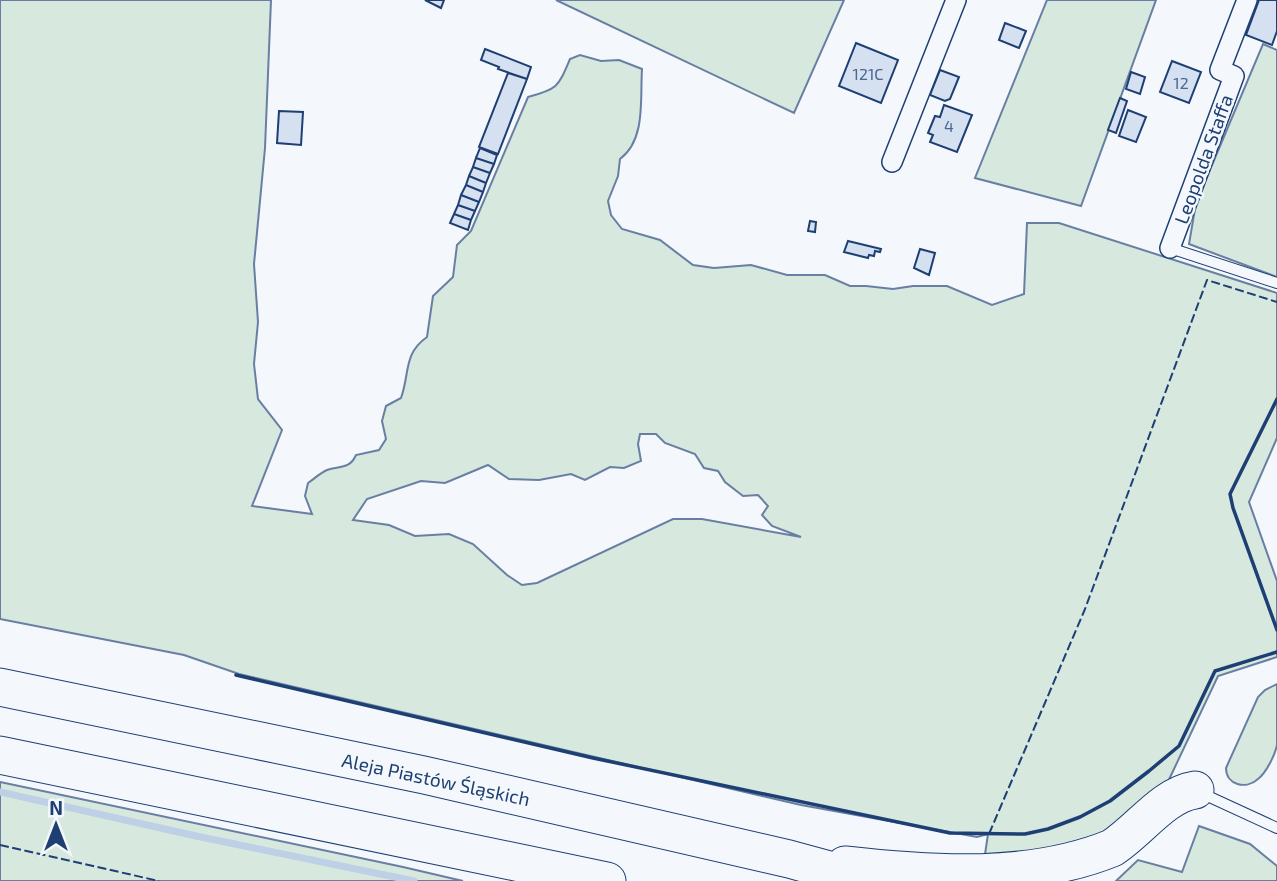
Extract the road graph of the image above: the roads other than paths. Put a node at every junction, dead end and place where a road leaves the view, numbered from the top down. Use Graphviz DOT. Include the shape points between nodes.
graph roads {
  1 [pos="956,0"];
  2 [pos="1247,0"];
  3 [pos="892,162"];
  4 [pos="1170,248"];
  5 [pos="1277,283"];
  6 [pos="0,687"];
  7 [pos="0,755"];
  8 [pos="1195,790"];
  9 [pos="1277,828"];
  10 [pos="789,859"];
  11 [pos="607,881"];
  12 [pos="870,881"];
  1 -- 3 [label="street"];
  2 -- 4 [label="street, Leopolda Staffa" via="1220,70 1234,76"];
  4 -- 5 [label="lane"];
  6 -- 10 [label="highway, Aleja Piastów Śląskich" via="424,775"];
  7 -- 11 [label="highway"];
  8 -- 9 [label="lane"];
  8 -- 10 [label="highway" via="1171,801 1113,847 1074,867 1034,877 957,878"];
  10 -- 12 [label="highway, Aleja Piastów Śląskich"];
}
